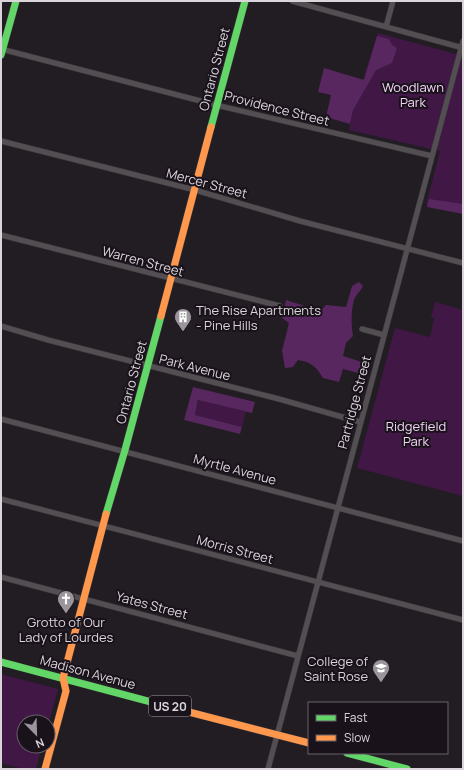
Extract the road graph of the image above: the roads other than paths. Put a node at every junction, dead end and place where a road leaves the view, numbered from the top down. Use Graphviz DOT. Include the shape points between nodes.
graph roads {
  1 [pos="16,1"];
  2 [pos="245,1"];
  3 [pos="292,1"];
  4 [pos="393,1"];
  5 [pos="386,27"];
  6 [pos="463,41"];
  7 [pos="462,47"];
  8 [pos="1,51"];
  9 [pos="216,105"];
  10 [pos="1,141"];
  11 [pos="432,156"];
  12 [pos="195,190"];
  13 [pos="1,235"];
  14 [pos="407,249"];
  15 [pos="463,263"];
  16 [pos="171,279"];
  17 [pos="280,306"];
  18 [pos="1,326"];
  19 [pos="362,329"];
  20 [pos="384,335"];
  21 [pos="147,366"];
  22 [pos="1,419"];
  23 [pos="360,422"];
  24 [pos="125,450"];
  25 [pos="1,499"];
  26 [pos="337,508"];
  27 [pos="102,526"];
  28 [pos="463,541"];
  29 [pos="1,577"];
  30 [pos="317,582"];
  31 [pos="83,598"];
  32 [pos="463,620"];
  33 [pos="298,656"];
  34 [pos="1,662"];
  35 [pos="64,678"];
  36 [pos="277,734"];
  37 [pos="308,743"];
  38 [pos="351,754"];
  39 [pos="45,769"];
  40 [pos="268,769"];
  41 [pos="407,769"];
  1 -- 8 [label="street"];
  2 -- 9 [label="street, Ontario Street"];
  3 -- 5 [label="street"];
  4 -- 5 [label="street"];
  5 -- 7 [label="street"];
  6 -- 7 [label="street, Partridge Street"];
  7 -- 11 [label="street, Partridge Street"];
  8 -- 9 [label="street, Providence Street"];
  9 -- 11 [label="street, Providence Street"];
  9 -- 12 [label="street, Ontario Street"];
  10 -- 12 [label="street, Mercer Street"];
  11 -- 14 [label="street, Partridge Street"];
  12 -- 14 [label="street, Mercer Street"];
  12 -- 16 [label="street, Ontario Street"];
  13 -- 16 [label="street, Warren Street"];
  14 -- 15 [label="street, Mercer Street"];
  14 -- 20 [label="street, Partridge Street"];
  16 -- 17 [label="street, Warren Street"];
  16 -- 21 [label="street, Ontario Street"];
  18 -- 21 [label="street, Park Avenue"];
  19 -- 20 [label="street"];
  20 -- 23 [label="street, Partridge Street"];
  21 -- 23 [label="street, Park Avenue"];
  21 -- 24 [label="street, Ontario Street"];
  22 -- 24 [label="street, Myrtle Avenue"];
  23 -- 26 [label="street, Partridge Street"];
  24 -- 26 [label="street, Myrtle Avenue"];
  24 -- 27 [label="street, Ontario Street"];
  25 -- 27 [label="street, Morris Street"];
  26 -- 28 [label="street, Myrtle Avenue"];
  26 -- 30 [label="street, Partridge Street"];
  27 -- 30 [label="street, Morris Street"];
  27 -- 31 [label="street, Ontario Street"];
  29 -- 31 [label="street, Yates Street"];
  30 -- 32 [label="street, Morris Street"];
  30 -- 33 [label="street, Partridge Street"];
  31 -- 33 [label="street, Yates Street"];
  31 -- 35 [label="street, Ontario Street"];
  33 -- 36 [label="street, Partridge Street"];
  34 -- 35 [label="street, Madison Avenue / US 20"];
  35 -- 36 [label="street, Madison Avenue / US 20"];
  35 -- 39 [label="street, Ontario Street" via="66,691"];
  36 -- 37 [label="street, Madison Avenue / US 20"];
  36 -- 40 [label="street, Partridge Street"];
  38 -- 41 [label="street"];
}
